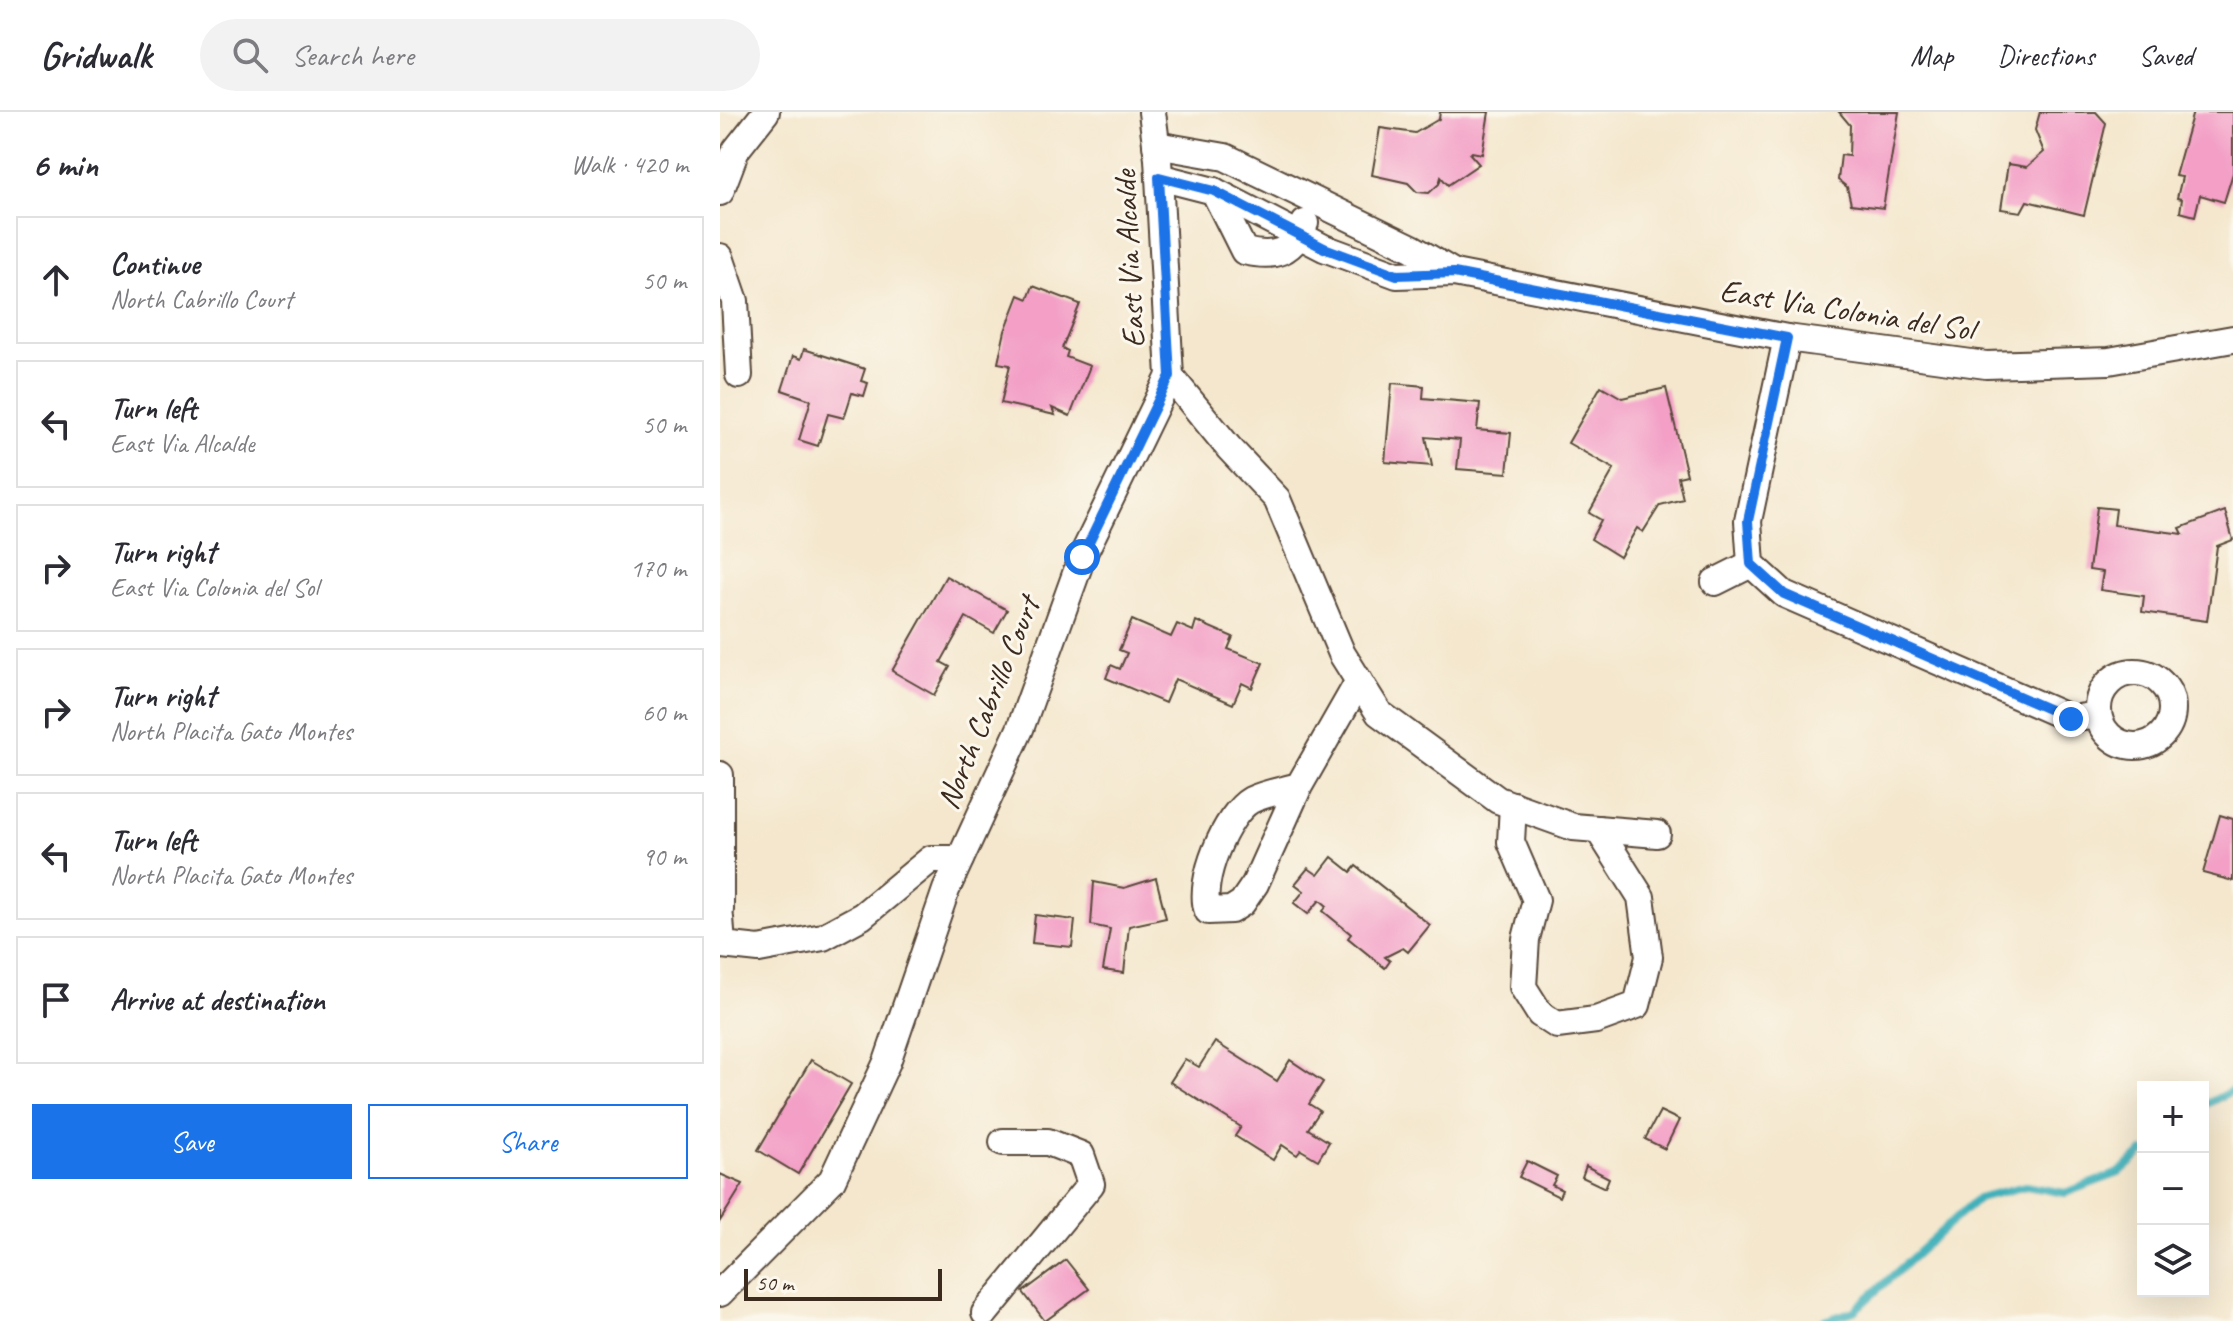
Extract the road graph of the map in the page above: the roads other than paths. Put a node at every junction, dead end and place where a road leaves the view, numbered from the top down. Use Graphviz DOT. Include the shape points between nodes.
graph roads {
  1 [pos="766,112"];
  2 [pos="1152,112"];
  3 [pos="1156,145"];
  4 [pos="1159,177"];
  5 [pos="1268,178"];
  6 [pos="1214,191"];
  7 [pos="720,192"];
  8 [pos="1314,200"];
  9 [pos="1253,211"];
  10 [pos="1300,235"];
  11 [pos="720,257"];
  12 [pos="1454,273"];
  13 [pos="1787,338"];
  14 [pos="2233,339"];
  15 [pos="739,375"];
  16 [pos="1170,376"];
  17 [pos="1751,564"];
  18 [pos="1715,582"];
  19 [pos="1359,681"];
  20 [pos="2098,715"];
  21 [pos="720,775"];
  22 [pos="1299,786"];
  23 [pos="1513,805"];
  24 [pos="1598,829"];
  25 [pos="1657,834"];
  26 [pos="960,859"];
  27 [pos="720,910"];
  28 [pos="720,918"];
  29 [pos="1003,1142"];
  30 [pos="720,1293"];
  31 [pos="985,1313"];
  1 -- 7 [label="street" via="736,150"];
  2 -- 3 [label="street, East Via Alcalde"];
  3 -- 4 [label="street, East Via Alcalde"];
  3 -- 5 [label="street, East Via Colonia del Sol" via="1225,157"];
  4 -- 6 [label="street, East Via Colonia del Sol"];
  4 -- 16 [label="street, East Via Alcalde"];
  5 -- 8 [label="street, East Via Colonia del Sol"];
  5 -- 9 [label="street"];
  6 -- 9 [label="street, East Via Colonia del Sol"];
  6 -- 10 [label="street" via="1244,251 1267,257"];
  8 -- 10 [label="street"];
  8 -- 12 [label="street, East Via Colonia del Sol"];
  9 -- 10 [label="street, East Via Colonia del Sol"];
  10 -- 12 [label="street, East Via Colonia del Sol" via="1397,275"];
  11 -- 15 [label="street" via="735,301"];
  12 -- 13 [label="street, East Via Colonia del Sol"];
  13 -- 14 [label="street, East Via Colonia del Sol" via="1986,365 2109,361"];
  13 -- 17 [label="street" via="1748,521"];
  16 -- 19 [label="street, East Via Alcalde" via="1277,499 1342,654"];
  16 -- 26 [label="street, North Cabrillo Court" via="1082,557 1020,729"];
  17 -- 18 [label="street"];
  17 -- 20 [label="street" via="1784,594 1827,613 2071,719"];
  19 -- 22 [label="street"];
  19 -- 23 [label="street, East Via Alcalde" via="1379,713 1498,800"];
  21 -- 27 [label="street"];
  22 -- 22 [label="street" via="1249,801 1237,813 1210,864 1204,891 1208,911 1231,910 1242,903"];
  23 -- 24 [label="street, East Via Alcalde" via="1573,827"];
  23 -- 24 [label="street" via="1511,842 1536,900 1526,939 1523,987 1540,1014 1557,1025 1596,1020 1637,1005 1649,957 1641,897"];
  24 -- 25 [label="street, East Via Alcalde"];
  26 -- 28 [label="street" via="931,859 862,916 823,937 759,949 722,945"];
  26 -- 30 [label="street, North Cabrillo Court" via="887,1062 832,1180"];
  29 -- 31 [label="street" via="1048,1142 1081,1155 1091,1184"];
}
